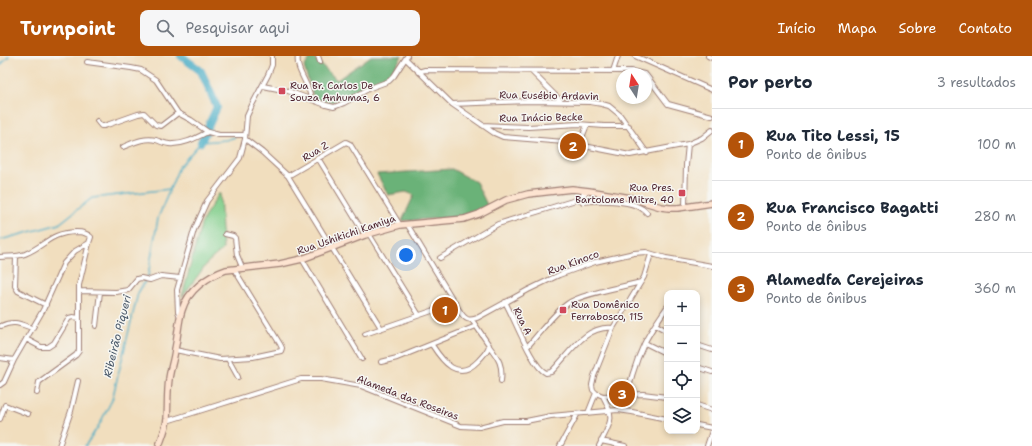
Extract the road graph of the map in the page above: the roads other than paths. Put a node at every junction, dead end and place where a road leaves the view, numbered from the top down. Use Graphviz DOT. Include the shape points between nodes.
graph roads {
  1 [pos="272,56"];
  2 [pos="298,56"];
  3 [pos="318,56"];
  4 [pos="618,56"];
  5 [pos="635,56"];
  6 [pos="708,56"];
  7 [pos="406,58"];
  8 [pos="712,58"];
  9 [pos="87,62"];
  10 [pos="320,62"];
  11 [pos="531,71"];
  12 [pos="612,71"];
  13 [pos="616,71"];
  14 [pos="418,72"];
  15 [pos="652,83"];
  16 [pos="264,86"];
  17 [pos="712,90"];
  18 [pos="311,99"];
  19 [pos="561,102"];
  20 [pos="452,104"];
  21 [pos="178,113"];
  22 [pos="712,116"];
  23 [pos="97,121"];
  24 [pos="587,124"];
  25 [pos="482,125"];
  26 [pos="629,126"];
  27 [pos="712,130"];
  28 [pos="208,132"];
  29 [pos="245,137"];
  30 [pos="688,144"];
  31 [pos="579,145"];
  32 [pos="123,147"];
  33 [pos="647,153"];
  34 [pos="318,158"];
  35 [pos="288,176"];
  36 [pos="587,191"];
  37 [pos="579,199"];
  38 [pos="712,203"];
  39 [pos="685,207"];
  40 [pos="647,213"];
  41 [pos="407,224"];
  42 [pos="400,225"];
  43 [pos="225,234"];
  44 [pos="367,234"];
  45 [pos="89,243"];
  46 [pos="331,248"];
  47 [pos="651,254"];
  48 [pos="0,257"];
  49 [pos="16,257"];
  50 [pos="440,258"];
  51 [pos="302,259"];
  52 [pos="712,266"];
  53 [pos="242,267"];
  54 [pos="234,268"];
  55 [pos="180,278"];
  56 [pos="641,282"];
  57 [pos="79,291"];
  58 [pos="100,292"];
  59 [pos="504,302"];
  60 [pos="455,303"];
  61 [pos="46,305"];
  62 [pos="664,312"];
  63 [pos="419,315"];
  64 [pos="180,316"];
  65 [pos="79,318"];
  66 [pos="472,320"];
  67 [pos="656,325"];
  68 [pos="1,326"];
  69 [pos="96,326"];
  70 [pos="476,326"];
  71 [pos="32,328"];
  72 [pos="381,328"];
  73 [pos="613,328"];
  74 [pos="664,329"];
  75 [pos="365,334"];
  76 [pos="26,339"];
  77 [pos="645,343"];
  78 [pos="432,345"];
  79 [pos="489,345"];
  80 [pos="700,346"];
  81 [pos="527,347"];
  82 [pos="175,350"];
  83 [pos="712,350"];
  84 [pos="664,352"];
  85 [pos="0,358"];
  86 [pos="228,359"];
  87 [pos="362,359"];
  88 [pos="14,360"];
  89 [pos="381,362"];
  90 [pos="700,368"];
  91 [pos="712,372"];
  92 [pos="238,377"];
  93 [pos="78,381"];
  94 [pos="501,381"];
  95 [pos="0,385"];
  96 [pos="37,393"];
  97 [pos="596,393"];
  98 [pos="626,395"];
  99 [pos="603,396"];
  100 [pos="664,397"];
  101 [pos="700,406"];
  102 [pos="712,410"];
  103 [pos="610,411"];
  104 [pos="624,411"];
  105 [pos="28,414"];
  106 [pos="588,414"];
  107 [pos="577,415"];
  108 [pos="664,418"];
  109 [pos="0,419"];
  110 [pos="166,421"];
  111 [pos="700,426"];
  112 [pos="712,428"];
  113 [pos="712,431"];
  114 [pos="601,441"];
  115 [pos="59,446"];
  116 [pos="159,446"];
  117 [pos="560,446"];
  118 [pos="599,446"];
  119 [pos="625,446"];
  120 [pos="707,446"];
  1 -- 16 [label="street"];
  2 -- 18 [label="street" via="298,66 309,88"];
  3 -- 10 [label="street"];
  4 -- 12 [label="street"];
  5 -- 17 [label="street"];
  6 -- 8 [label="street"];
  7 -- 14 [label="street"];
  7 -- 18 [label="street" via="389,81 370,88 338,106 331,107"];
  9 -- 21 [label="street" via="131,68 145,73 156,80"];
  11 -- 12 [label="street"];
  11 -- 14 [label="street"];
  11 -- 19 [label="street"];
  12 -- 13 [label="street"];
  14 -- 20 [label="street"];
  15 -- 22 [label="street" via="668,104"];
  16 -- 18 [label="street" via="288,90"];
  16 -- 29 [label="street" via="249,110"];
  19 -- 20 [label="street, Rua Eusébio Ardavin"];
  19 -- 26 [label="street, Rua Eusébio Ardavin" via="605,105 620,115"];
  20 -- 25 [label="street"];
  21 -- 23 [label="street" via="161,126 156,125 144,113 104,126"];
  21 -- 28 [label="street"];
  24 -- 25 [label="street, Rua Inácio Becke" via="528,127"];
  24 -- 26 [label="street, Rua Inácio Becke"];
  24 -- 31 [label="street"];
  25 -- 31 [label="street" via="503,137"];
  26 -- 33 [label="street, Rua Eusébio Ardavin"];
  27 -- 30 [label="street"];
  28 -- 29 [label="street"];
  28 -- 32 [label="street" via="180,143 170,144 146,139"];
  29 -- 35 [label="street"];
  29 -- 55 [label="street" via="240,158 203,208"];
  30 -- 33 [label="street"];
  30 -- 39 [label="street"];
  31 -- 33 [label="street" via="630,155"];
  34 -- 35 [label="street, Rua Z"];
  34 -- 42 [label="street, Rua Z" via="341,144 350,144"];
  34 -- 44 [label="street"];
  35 -- 46 [label="street"];
  36 -- 37 [label="street"];
  36 -- 39 [label="main road, Rua Ushikichi Kamiya" via="631,198 661,207"];
  36 -- 41 [label="main road, Rua Ushikichi Kamiya" via="572,189 528,194 506,200 464,220"];
  37 -- 40 [label="street" via="583,202 601,200 627,204 641,208"];
  37 -- 50 [label="street" via="498,224"];
  38 -- 39 [label="main road, Rua Ushikichi Kamiya"];
  41 -- 42 [label="main road, Rua Ushikichi Kamiya"];
  41 -- 60 [label="street"];
  42 -- 44 [label="main road, Rua Ushikichi Kamiya"];
  43 -- 53 [label="street" via="234,236 236,255"];
  44 -- 46 [label="main road, Rua Ushikichi Kamiya"];
  44 -- 63 [label="street"];
  45 -- 49 [label="street" via="91,237 88,234 65,232"];
  45 -- 57 [label="street"];
  45 -- 61 [label="street" via="75,251 64,263"];
  46 -- 51 [label="main road, Rua Ushikichi Kamiya"];
  46 -- 72 [label="street"];
  47 -- 52 [label="street, Rua Kinoco"];
  47 -- 56 [label="street"];
  47 -- 59 [label="street, Rua Kinoco" via="634,253 583,266 540,283"];
  48 -- 49 [label="street"];
  49 -- 61 [label="street" via="15,286 18,291"];
  51 -- 53 [label="main road, Rua Ushikichi Kamiya" via="280,264"];
  51 -- 87 [label="street"];
  53 -- 54 [label="main road, Rua Ushikichi Kamiya"];
  54 -- 64 [label="main road, Rua Ushikichi Kamiya" via="218,273 198,287 186,301"];
  54 -- 86 [label="street" via="282,349 280,352"];
  55 -- 58 [label="street" via="161,276 150,280 136,279 128,290"];
  55 -- 64 [label="street" via="176,297"];
  56 -- 73 [label="street"];
  56 -- 81 [label="street" via="571,302"];
  57 -- 58 [label="street"];
  57 -- 65 [label="street"];
  58 -- 69 [label="street"];
  59 -- 66 [label="street, Rua Kinoco"];
  59 -- 81 [label="street, Rua A"];
  60 -- 63 [label="street"];
  60 -- 66 [label="street" via="464,317"];
  61 -- 71 [label="street"];
  62 -- 67 [label="street"];
  63 -- 72 [label="street"];
  64 -- 82 [label="main road, Rua Ushikichi Kamiya"];
  65 -- 76 [label="street" via="69,318 54,343 48,348"];
  65 -- 96 [label="street" via="79,351 39,382"];
  66 -- 70 [label="street"];
  67 -- 74 [label="street"];
  67 -- 77 [label="street"];
  68 -- 71 [label="street" via="15,322"];
  70 -- 78 [label="street"];
  70 -- 79 [label="street"];
  71 -- 76 [label="street"];
  72 -- 75 [label="street"];
  73 -- 81 [label="street, Rua A" via="597,330 585,336 554,370 548,373 540,369"];
  73 -- 97 [label="street" via="592,381"];
  76 -- 88 [label="street"];
  77 -- 84 [label="street"];
  77 -- 98 [label="street"];
  78 -- 79 [label="street" via="445,364 459,370 472,366 487,351"];
  78 -- 89 [label="street"];
  79 -- 94 [label="street" via="499,358"];
  80 -- 83 [label="street"];
  82 -- 86 [label="street" via="209,358"];
  82 -- 110 [label="main road, Rua Ushikichi Kamiya" via="169,378"];
  85 -- 88 [label="street"];
  86 -- 92 [label="street"];
  88 -- 95 [label="street" via="4,382"];
  90 -- 91 [label="street"];
  93 -- 115 [label="street"];
  97 -- 99 [label="street"];
  97 -- 106 [label="street"];
  98 -- 99 [label="street"];
  98 -- 100 [label="street"];
  98 -- 104 [label="street"];
  99 -- 103 [label="street"];
  101 -- 102 [label="street"];
  103 -- 104 [label="street"];
  103 -- 106 [label="street, Alameda das Roseiras"];
  103 -- 114 [label="street" via="611,422"];
  104 -- 108 [label="street"];
  105 -- 109 [label="street" via="6,405"];
  106 -- 107 [label="street, Alameda das Roseiras"];
  107 -- 110 [label="street, Alameda das Roseiras" via="466,427 361,386 310,378 291,381"];
  107 -- 117 [label="street"];
  110 -- 116 [label="main road, Rua Ushikichi Kamiya"];
  111 -- 112 [label="street"];
  113 -- 120 [label="street"];
  114 -- 118 [label="street"];
  114 -- 119 [label="street"];
}
